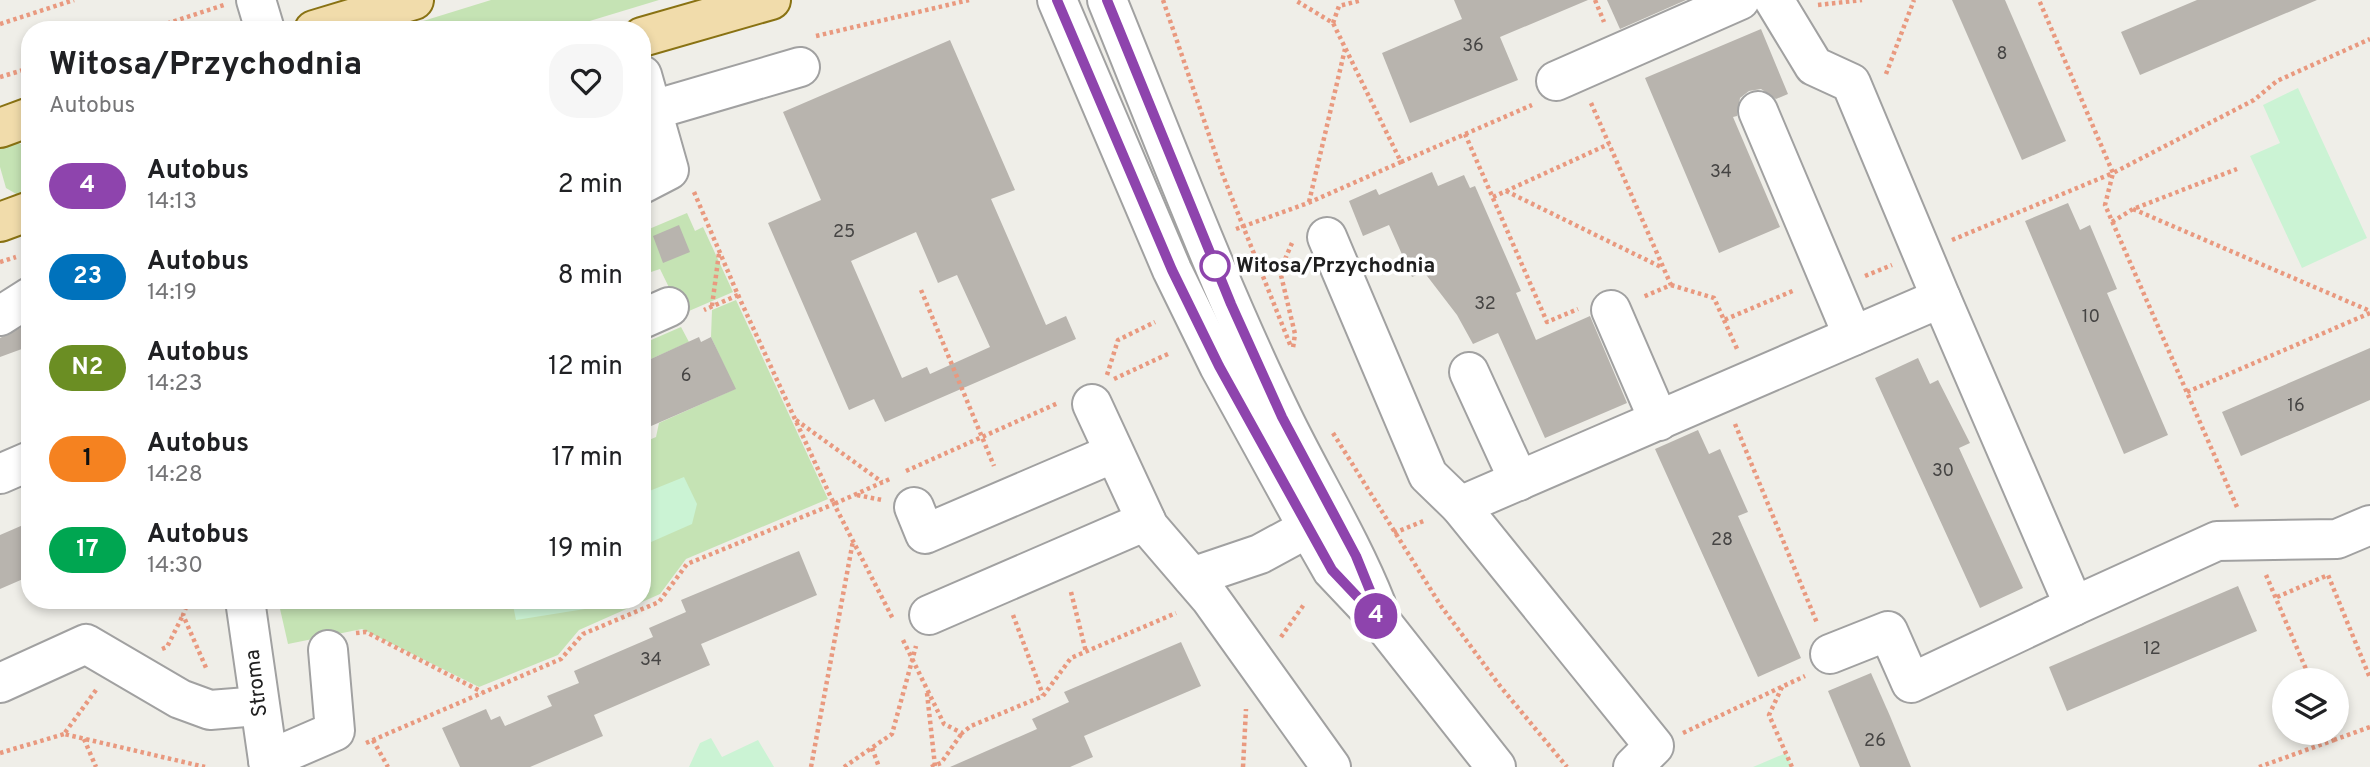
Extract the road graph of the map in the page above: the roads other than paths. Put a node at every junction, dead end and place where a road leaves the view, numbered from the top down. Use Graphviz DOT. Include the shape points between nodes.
graph roads {
  1 [pos="414,0"];
  2 [pos="771,0"];
  3 [pos="1057,0"];
  4 [pos="1107,0"];
  5 [pos="1740,0"];
  6 [pos="1774,0"];
  7 [pos="241,2"];
  8 [pos="347,10"];
  9 [pos="257,21"];
  10 [pos="329,21"];
  11 [pos="651,34"];
  12 [pos="800,67"];
  13 [pos="1572,88"];
  14 [pos="651,95"];
  15 [pos="1758,111"];
  16 [pos="651,112"];
  17 [pos="21,120"];
  18 [pos="0,128"];
  19 [pos="651,179"];
  20 [pos="21,214"];
  21 [pos="0,222"];
  22 [pos="1308,229"];
  23 [pos="1941,298"];
  24 [pos="21,303"];
  25 [pos="1611,310"];
  26 [pos="0,316"];
  27 [pos="1853,336"];
  28 [pos="1469,372"];
  29 [pos="1078,402"];
  30 [pos="1659,421"];
  31 [pos="1114,453"];
  32 [pos="21,465"];
  33 [pos="0,474"];
  34 [pos="1518,481"];
  35 [pos="1460,506"];
  36 [pos="914,507"];
  37 [pos="1146,521"];
  38 [pos="1320,522"];
  39 [pos="2370,525"];
  40 [pos="1187,594"];
  41 [pos="2074,606"];
  42 [pos="246,609"];
  43 [pos="908,624"];
  44 [pos="340,642"];
  45 [pos="1830,654"];
  46 [pos="0,683"];
  47 [pos="259,706"];
  48 [pos="1643,757"];
  49 [pos="269,764"];
  50 [pos="1331,767"];
  51 [pos="1496,767"];
  1 -- 8 [label="main road"];
  2 -- 11 [label="main road"];
  3 -- 38 [label="street" via="1172,270 1219,366"];
  4 -- 38 [label="street" via="1282,417"];
  5 -- 13 [label="street"];
  6 -- 23 [label="street" via="1814,66 1851,83"];
  7 -- 9 [label="street"];
  8 -- 10 [label="main road"];
  12 -- 14 [label="street"];
  15 -- 27 [label="street"];
  16 -- 19 [label="street" via="669,170"];
  17 -- 18 [label="main road"];
  20 -- 21 [label="main road"];
  22 -- 35 [label="street" via="1428,475"];
  23 -- 27 [label="street"];
  23 -- 41 [label="street"];
  24 -- 26 [label="street"];
  25 -- 30 [label="street"];
  27 -- 30 [label="street"];
  28 -- 34 [label="street"];
  29 -- 31 [label="street"];
  30 -- 34 [label="street"];
  31 -- 36 [label="street" via="925,534"];
  31 -- 37 [label="street"];
  32 -- 33 [label="street"];
  34 -- 35 [label="street"];
  35 -- 48 [label="street"];
  37 -- 40 [label="street"];
  37 -- 43 [label="street"];
  38 -- 40 [label="street"];
  38 -- 51 [label="street" via="1332,570 1384,625"];
  39 -- 41 [label="street" via="2337,539 2217,541"];
  40 -- 50 [label="street"];
  41 -- 45 [label="street" via="1911,683 1888,631"];
  42 -- 47 [label="street, Stroma"];
  44 -- 49 [label="street" via="335,731"];
  46 -- 47 [label="street" via="86,644 180,699 210,710"];
  47 -- 49 [label="street, Stroma"];
}
